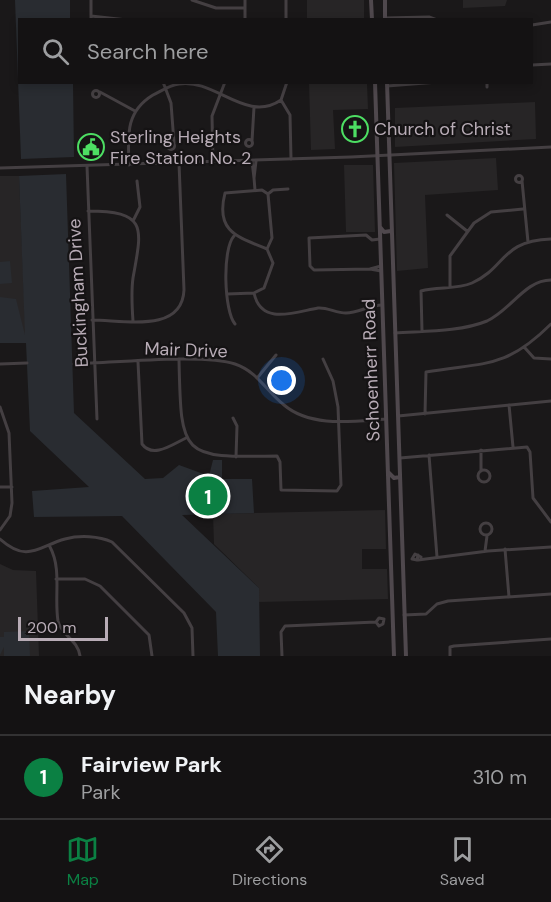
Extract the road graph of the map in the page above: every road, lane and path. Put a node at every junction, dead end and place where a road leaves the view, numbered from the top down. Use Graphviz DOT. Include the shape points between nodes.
graph roads {
  1 [pos="91,0"];
  2 [pos="192,0"];
  3 [pos="245,0"];
  4 [pos="286,0"];
  5 [pos="371,0"];
  6 [pos="385,0"];
  7 [pos="245,8"];
  8 [pos="91,18"];
  9 [pos="245,18"];
  10 [pos="286,18"];
  11 [pos="372,18"];
  12 [pos="385,18"];
  13 [pos="407,18"];
  14 [pos="432,18"];
  15 [pos="551,22"];
  16 [pos="533,25"];
  17 [pos="551,64"];
  18 [pos="533,65"];
  19 [pos="164,84"];
  20 [pos="180,84"];
  21 [pos="186,84"];
  22 [pos="224,84"];
  23 [pos="286,84"];
  24 [pos="375,84"];
  25 [pos="387,84"];
  26 [pos="166,88"];
  27 [pos="101,94"];
  28 [pos="220,94"];
  29 [pos="281,100"];
  30 [pos="255,107"];
  31 [pos="135,111"];
  32 [pos="250,139"];
  33 [pos="172,142"];
  34 [pos="551,147"];
  35 [pos="389,155"];
  36 [pos="377,156"];
  37 [pos="291,159"];
  38 [pos="254,161"];
  39 [pos="213,162"];
  40 [pos="180,163"];
  41 [pos="129,165"];
  42 [pos="87,166"];
  43 [pos="0,168"];
  44 [pos="137,181"];
  45 [pos="520,183"];
  46 [pos="288,189"];
  47 [pos="255,190"];
  48 [pos="268,194"];
  49 [pos="523,209"];
  50 [pos="87,211"];
  51 [pos="447,215"];
  52 [pos="133,221"];
  53 [pos="380,226"];
  54 [pos="391,231"];
  55 [pos="467,231"];
  56 [pos="234,236"];
  57 [pos="551,239"];
  58 [pos="380,240"];
  59 [pos="528,242"];
  60 [pos="267,249"];
  61 [pos="381,268"];
  62 [pos="381,280"];
  63 [pos="551,280"];
  64 [pos="393,284"];
  65 [pos="450,287"];
  66 [pos="254,293"];
  67 [pos="227,294"];
  68 [pos="383,307"];
  69 [pos="92,320"];
  70 [pos="133,321"];
  71 [pos="235,324"];
  72 [pos="551,324"];
  73 [pos="422,331"];
  74 [pos="395,333"];
  75 [pos="524,347"];
  76 [pos="276,356"];
  77 [pos="322,359"];
  78 [pos="551,359"];
  79 [pos="179,360"];
  80 [pos="138,362"];
  81 [pos="27,363"];
  82 [pos="95,363"];
  83 [pos="0,364"];
  84 [pos="74,364"];
  85 [pos="258,377"];
  86 [pos="551,401"];
  87 [pos="509,405"];
  88 [pos="0,407"];
  89 [pos="425,414"];
  90 [pos="398,416"];
  91 [pos="233,418"];
  92 [pos="386,418"];
  93 [pos="97,419"];
  94 [pos="338,422"];
  95 [pos="186,438"];
  96 [pos="513,447"];
  97 [pos="481,450"];
  98 [pos="429,455"];
  99 [pos="236,457"];
  100 [pos="400,458"];
  101 [pos="483,470"];
  102 [pos="388,471"];
  103 [pos="400,477"];
  104 [pos="0,487"];
  105 [pos="12,487"];
  106 [pos="390,519"];
  107 [pos="551,522"];
  108 [pos="402,523"];
  109 [pos="0,530"];
  110 [pos="486,536"];
  111 [pos="0,539"];
  112 [pos="50,547"];
  113 [pos="551,547"];
  114 [pos="505,549"];
  115 [pos="485,551"];
  116 [pos="418,557"];
  117 [pos="437,557"];
  118 [pos="56,579"];
  119 [pos="551,594"];
  120 [pos="508,597"];
  121 [pos="404,615"];
  122 [pos="376,622"];
  123 [pos="551,639"];
  124 [pos="80,656"];
  125 [pos="152,656"];
  126 [pos="194,656"];
  127 [pos="282,656"];
  128 [pos="394,656"];
  129 [pos="406,656"];
  130 [pos="450,656"];
  1 -- 8 [label="street"];
  2 -- 7 [label="street" via="216,8"];
  3 -- 7 [label="street"];
  4 -- 10 [label="street"];
  5 -- 11 [label="main road"];
  6 -- 12 [label="main road"];
  7 -- 9 [label="street"];
  13 -- 14 [label="street"];
  15 -- 16 [label="street"];
  17 -- 18 [label="street"];
  19 -- 26 [label="street"];
  20 -- 26 [label="street"];
  21 -- 28 [label="street"];
  22 -- 28 [label="street"];
  23 -- 29 [label="street"];
  24 -- 36 [label="main road, Schoenherr Road"];
  25 -- 35 [label="main road, Schoenherr Road"];
  26 -- 31 [label="street"];
  26 -- 33 [label="street" via="171,103"];
  27 -- 31 [label="street"];
  28 -- 30 [label="street"];
  28 -- 39 [label="street" via="212,124"];
  29 -- 30 [label="street" via="268,107"];
  29 -- 37 [label="street" via="290,115"];
  30 -- 32 [label="street"];
  31 -- 41 [label="street" via="128,131"];
  34 -- 35 [label="street"];
  35 -- 36 [label="street"];
  35 -- 54 [label="main road, Schoenherr Road"];
  36 -- 37 [label="street"];
  36 -- 53 [label="main road, Schoenherr Road"];
  37 -- 38 [label="street"];
  38 -- 39 [label="street"];
  38 -- 47 [label="street"];
  39 -- 40 [label="street"];
  40 -- 41 [label="street"];
  40 -- 70 [label="street" via="183,303 170,317"];
  41 -- 42 [label="street"];
  42 -- 43 [label="street"];
  42 -- 50 [label="street, Buckingham Drive"];
  44 -- 52 [label="street" via="140,207"];
  45 -- 49 [label="street"];
  46 -- 48 [label="street"];
  47 -- 48 [label="street"];
  47 -- 56 [label="street" via="224,194 226,221"];
  48 -- 60 [label="street" via="272,238"];
  49 -- 55 [label="street" via="491,212"];
  49 -- 59 [label="street"];
  50 -- 52 [label="street" via="116,211"];
  50 -- 69 [label="street, Buckingham Drive"];
  51 -- 55 [label="street"];
  52 -- 70 [label="street" via="141,244 132,285"];
  53 -- 54 [label="main road" via="384,232"];
  53 -- 58 [label="main road, Schoenherr Road"];
  54 -- 64 [label="main road, Schoenherr Road"];
  55 -- 65 [label="street" via="450,256"];
  56 -- 60 [label="street"];
  56 -- 67 [label="street" via="226,258"];
  57 -- 59 [label="street"];
  58 -- 61 [label="main road, Schoenherr Road"];
  58 -- 61 [label="street" via="366,235 309,238 310,266 314,270"];
  59 -- 65 [label="street" via="506,253 479,279"];
  60 -- 66 [label="street" via="273,266 266,285"];
  61 -- 62 [label="main road, Schoenherr Road"];
  62 -- 64 [label="main road" via="388,279"];
  62 -- 68 [label="main road, Schoenherr Road"];
  63 -- 73 [label="street" via="533,284 507,309 486,321"];
  64 -- 74 [label="main road, Schoenherr Road"];
  65 -- 73 [label="street" via="421,291"];
  66 -- 67 [label="street"];
  66 -- 68 [label="street" via="257,305 269,314 319,308 347,313"];
  67 -- 71 [label="street" via="228,313"];
  68 -- 92 [label="main road, Schoenherr Road"];
  69 -- 70 [label="street"];
  69 -- 82 [label="street, Buckingham Drive"];
  72 -- 75 [label="street"];
  73 -- 74 [label="street"];
  74 -- 90 [label="main road, Schoenherr Road"];
  75 -- 78 [label="street" via="534,358"];
  75 -- 89 [label="street" via="482,365 424,373"];
  76 -- 85 [label="street"];
  77 -- 94 [label="street" via="334,388"];
  79 -- 80 [label="street, Mair Drive"];
  79 -- 85 [label="street, Mair Drive" via="228,362"];
  79 -- 95 [label="street" via="181,420"];
  80 -- 82 [label="street, Mair Drive"];
  80 -- 95 [label="street" via="142,444 154,452"];
  81 -- 83 [label="street"];
  82 -- 84 [label="street, Mair Drive"];
  82 -- 93 [label="street, Buckingham Drive"];
  85 -- 94 [label="street, Mair Drive" via="286,407"];
  86 -- 87 [label="street"];
  87 -- 89 [label="street"];
  87 -- 96 [label="street"];
  88 -- 105 [label="street" via="9,433"];
  89 -- 90 [label="street"];
  90 -- 100 [label="main road, Schoenherr Road"];
  91 -- 99 [label="street" via="238,428"];
  92 -- 94 [label="street, Mair Drive"];
  92 -- 102 [label="main road, Schoenherr Road"];
  94 -- 99 [label="street" via="341,489 284,491 280,488 279,457"];
  95 -- 99 [label="street" via="206,455"];
  96 -- 97 [label="street"];
  96 -- 107 [label="street" via="529,448 533,498"];
  97 -- 98 [label="street"];
  97 -- 101 [label="street"];
  98 -- 100 [label="street"];
  98 -- 117 [label="street"];
  100 -- 103 [label="main road, Schoenherr Road"];
  102 -- 103 [label="main road" via="393,478"];
  102 -- 106 [label="main road, Schoenherr Road"];
  103 -- 108 [label="main road, Schoenherr Road"];
  104 -- 105 [label="street"];
  105 -- 109 [label="street" via="11,514"];
  106 -- 108 [label="main road"];
  106 -- 128 [label="main road, Schoenherr Road"];
  108 -- 121 [label="main road, Schoenherr Road"];
  110 -- 110 [label="street" via="479,527 492,525 494,529"];
  110 -- 115 [label="street"];
  111 -- 112 [label="street" via="23,551"];
  112 -- 118 [label="street"];
  112 -- 126 [label="street" via="74,537 98,537 116,544 184,613 192,628"];
  113 -- 114 [label="street"];
  114 -- 115 [label="street"];
  114 -- 120 [label="street"];
  115 -- 117 [label="street"];
  116 -- 117 [label="street"];
  118 -- 124 [label="street" via="58,624 76,644"];
  118 -- 125 [label="street" via="85,579 100,586 147,633"];
  119 -- 120 [label="street"];
  120 -- 121 [label="street" via="441,602 426,614"];
  121 -- 129 [label="main road, Schoenherr Road"];
  122 -- 127 [label="street" via="283,627"];
  123 -- 130 [label="street" via="450,647"];
}
